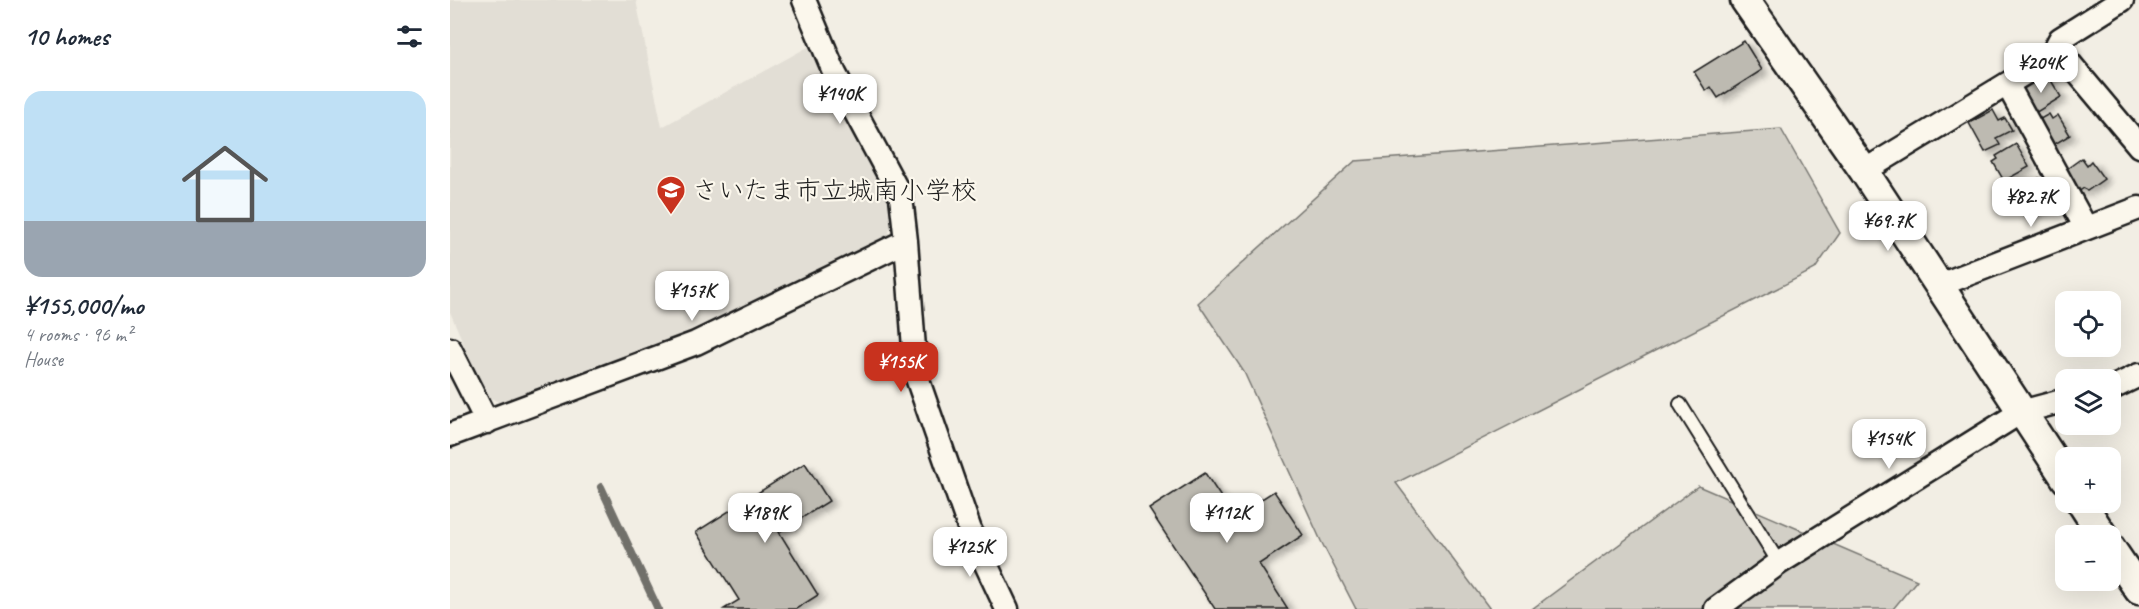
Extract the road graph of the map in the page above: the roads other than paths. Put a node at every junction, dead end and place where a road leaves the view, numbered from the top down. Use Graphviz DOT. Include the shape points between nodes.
graph roads {
  1 [pos="804,0"];
  2 [pos="1746,0"];
  3 [pos="2122,0"];
  4 [pos="2050,58"];
  5 [pos="2007,84"];
  6 [pos="2139,146"];
  7 [pos="1864,171"];
  8 [pos="2139,208"];
  9 [pos="2086,228"];
  10 [pos="906,241"];
  11 [pos="1937,286"];
  12 [pos="450,349"];
  13 [pos="2139,375"];
  14 [pos="2121,384"];
  15 [pos="2055,403"];
  16 [pos="1680,404"];
  17 [pos="2021,412"];
  18 [pos="487,422"];
  19 [pos="450,435"];
  20 [pos="2055,463"];
  21 [pos="1779,563"];
  22 [pos="2121,563"];
  23 [pos="2139,590"];
  24 [pos="1007,609"];
  25 [pos="1716,609"];
  1 -- 10 [label="street" via="835,74 901,198"];
  2 -- 7 [label="street"];
  3 -- 4 [label="street" via="2060,39"];
  4 -- 5 [label="street"];
  4 -- 6 [label="street" via="2067,60"];
  5 -- 7 [label="street"];
  5 -- 9 [label="street"];
  7 -- 11 [label="street"];
  8 -- 9 [label="street"];
  9 -- 11 [label="street"];
  10 -- 18 [label="street" via="696,343"];
  10 -- 24 [label="street" via="916,375 970,530"];
  11 -- 17 [label="street"];
  12 -- 18 [label="street"];
  13 -- 14 [label="street"];
  15 -- 17 [label="street"];
  16 -- 21 [label="lane"];
  17 -- 20 [label="street"];
  17 -- 21 [label="street"];
  18 -- 19 [label="street"];
  21 -- 25 [label="street"];
  22 -- 23 [label="street"];
}
